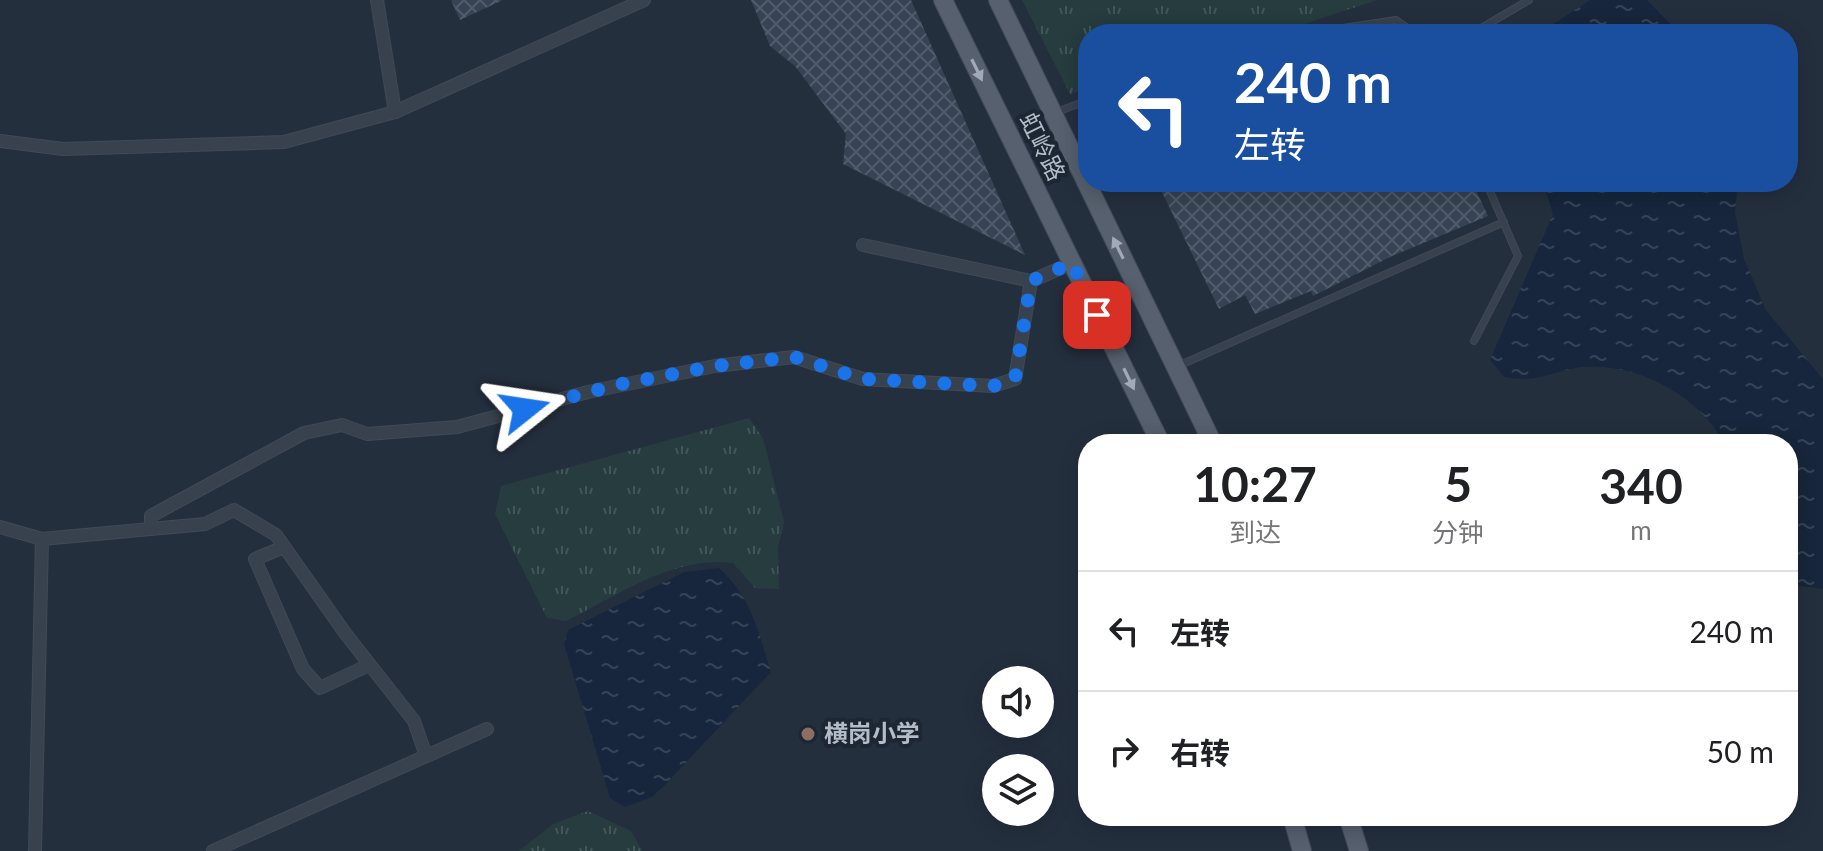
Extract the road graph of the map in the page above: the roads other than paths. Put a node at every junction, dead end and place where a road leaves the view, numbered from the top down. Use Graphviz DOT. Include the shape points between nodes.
graph roads {
  1 [pos="377,0"];
  2 [pos="644,0"];
  3 [pos="943,0"];
  4 [pos="998,0"];
  5 [pos="1529,0"];
  6 [pos="1369,24"];
  7 [pos="1402,24"];
  8 [pos="1488,24"];
  9 [pos="1078,104"];
  10 [pos="395,112"];
  11 [pos="1053,114"];
  12 [pos="0,141"];
  13 [pos="1078,166"];
  14 [pos="1091,192"];
  15 [pos="1490,192"];
  16 [pos="1504,222"];
  17 [pos="863,245"];
  18 [pos="1072,263"];
  19 [pos="1031,281"];
  20 [pos="1474,341"];
  21 [pos="1175,367"];
  22 [pos="1156,434"];
  23 [pos="1208,434"];
  24 [pos="0,527"];
  25 [pos="151,529"];
  26 [pos="42,539"];
  27 [pos="284,547"];
  28 [pos="369,665"];
  29 [pos="487,729"];
  30 [pos="426,756"];
  31 [pos="1295,826"];
  32 [pos="1351,826"];
  33 [pos="35,851"];
  34 [pos="213,851"];
  35 [pos="1302,851"];
  36 [pos="1359,851"];
  1 -- 10 [label="street"];
  2 -- 10 [label="street"];
  3 -- 18 [label="main road, 虹岭路, one-way"];
  4 -- 11 [label="main road, 虹岭路"];
  5 -- 8 [label="lane"];
  6 -- 7 [label="lane"];
  9 -- 11 [label="lane"];
  10 -- 12 [label="street" via="284,142 63,149"];
  13 -- 11 [label="main road, 虹岭路, one-way"];
  21 -- 14 [label="main road, 虹岭路, one-way"];
  15 -- 16 [label="lane"];
  16 -- 20 [label="lane" via="1518,256"];
  16 -- 21 [label="lane"];
  17 -- 19 [label="street"];
  18 -- 19 [label="street"];
  18 -- 22 [label="main road, 虹岭路, one-way"];
  19 -- 25 [label="street" via="1015,379 993,386 863,379 794,357 616,385 444,429 367,434 342,425 304,433 196,491 151,516"];
  21 -- 23 [label="main road, 虹岭路"];
  24 -- 26 [label="street"];
  25 -- 26 [label="street"];
  25 -- 27 [label="street" via="205,524 234,510 276,535"];
  26 -- 33 [label="street"];
  27 -- 28 [label="street"];
  27 -- 28 [label="street" via="255,559 303,669 320,688"];
  28 -- 30 [label="street" via="414,721"];
  29 -- 30 [label="street"];
  30 -- 34 [label="street"];
  31 -- 35 [label="main road"];
  32 -- 36 [label="main road"];
}
